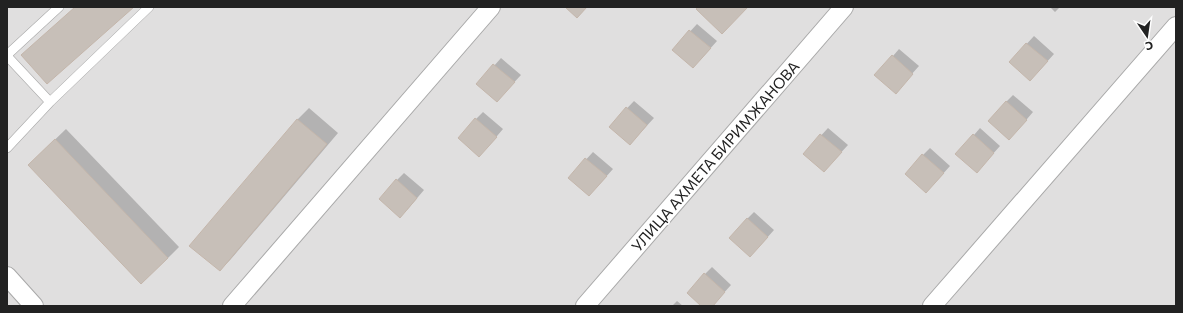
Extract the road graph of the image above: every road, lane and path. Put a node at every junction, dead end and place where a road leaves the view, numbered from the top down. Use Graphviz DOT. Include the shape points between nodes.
graph roads {
  1 [pos="59,7"];
  2 [pos="149,7"];
  3 [pos="491,7"];
  4 [pos="844,7"];
  5 [pos="1176,26"];
  6 [pos="7,55"];
  7 [pos="50,102"];
  8 [pos="7,148"];
  9 [pos="7,276"];
  10 [pos="34,306"];
  11 [pos="232,306"];
  12 [pos="585,306"];
  13 [pos="932,306"];
  1 -- 6 [label="lane"];
  2 -- 7 [label="lane"];
  3 -- 11 [label="street"];
  4 -- 12 [label="street, УЛИЦА АХМЕТА БИРИМЖАНОВА"];
  5 -- 13 [label="street"];
  6 -- 7 [label="lane"];
  7 -- 8 [label="lane"];
  9 -- 10 [label="street"];
}
